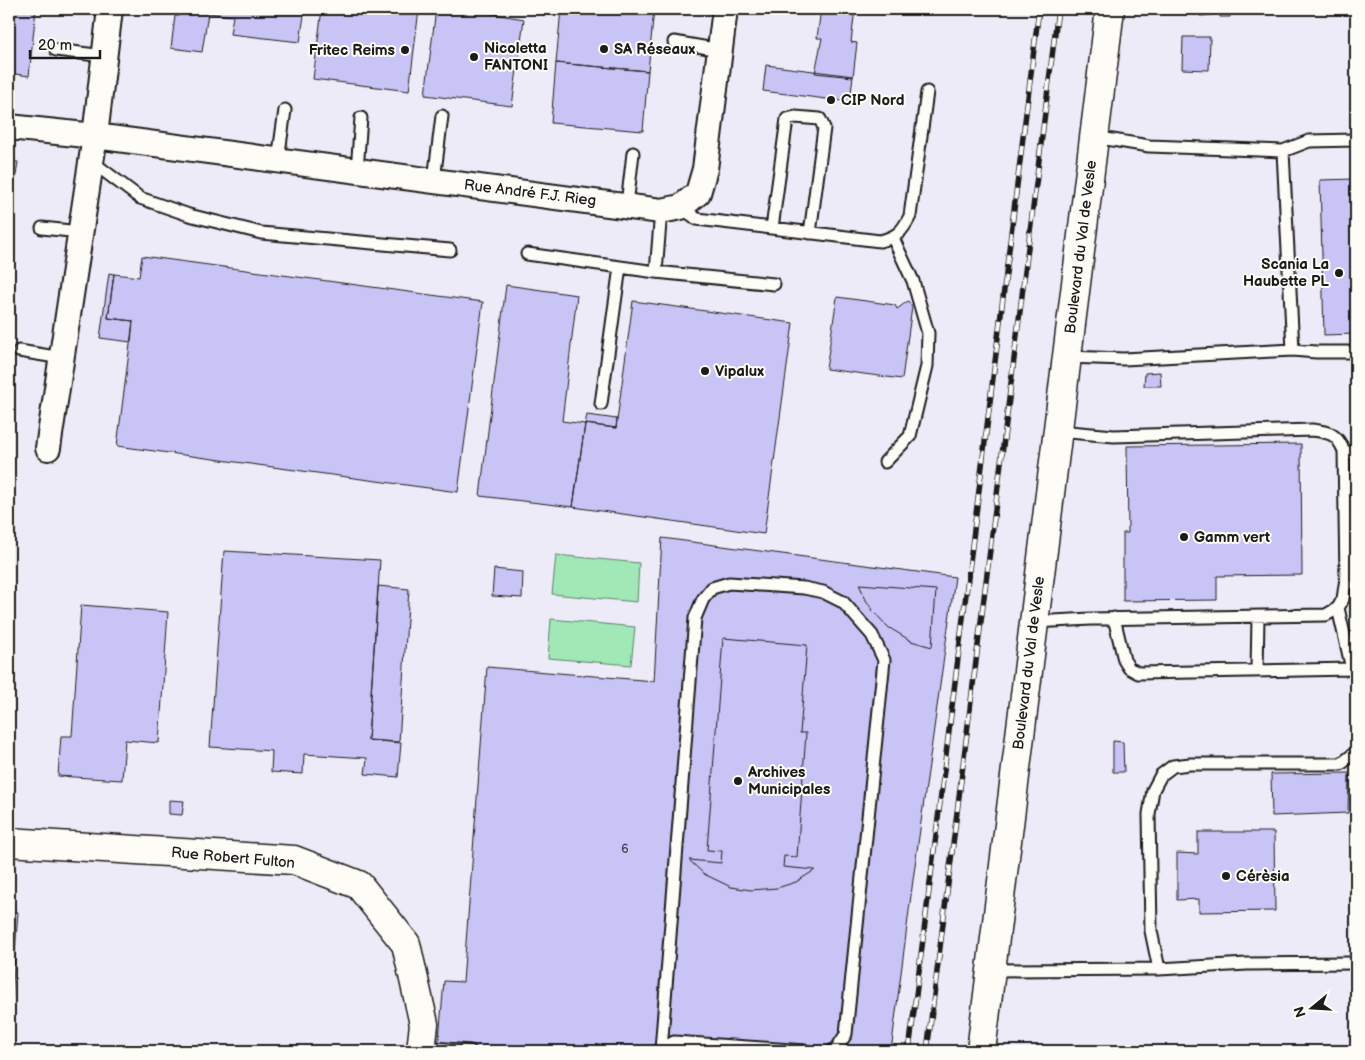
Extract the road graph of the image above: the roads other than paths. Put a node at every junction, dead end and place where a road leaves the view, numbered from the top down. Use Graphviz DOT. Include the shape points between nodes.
graph roads {
  1 [pos="110,9"];
  2 [pos="725,9"];
  3 [pos="1110,9"];
  4 [pos="674,42"];
  5 [pos="56,50"];
  6 [pos="720,50"];
  7 [pos="104,56"];
  8 [pos="927,92"];
  9 [pos="285,110"];
  10 [pos="442,116"];
  11 [pos="361,118"];
  12 [pos="9,127"];
  13 [pos="95,136"];
  14 [pos="1094,137"];
  15 [pos="1356,140"];
  16 [pos="1283,151"];
  17 [pos="633,153"];
  18 [pos="278,160"];
  19 [pos="91,162"];
  20 [pos="357,170"];
  21 [pos="434,180"];
  22 [pos="626,205"];
  23 [pos="671,209"];
  24 [pos="42,228"];
  25 [pos="772,228"];
  26 [pos="80,232"];
  27 [pos="810,233"];
  28 [pos="893,238"];
  29 [pos="450,250"];
  30 [pos="527,254"];
  31 [pos="620,267"];
  32 [pos="656,272"];
  33 [pos="774,284"];
  34 [pos="1293,350"];
  35 [pos="19,352"];
  36 [pos="1356,352"];
  37 [pos="1067,357"];
  38 [pos="62,358"];
  39 [pos="601,404"];
  40 [pos="1058,431"];
  41 [pos="48,448"];
  42 [pos="1344,451"];
  43 [pos="1356,454"];
  44 [pos="885,462"];
  45 [pos="1338,608"];
  46 [pos="1258,616"];
  47 [pos="1114,618"];
  48 [pos="1034,622"];
  49 [pos="1354,670"];
  50 [pos="1257,671"];
  51 [pos="1356,752"];
  52 [pos="9,842"];
  53 [pos="1356,963"];
  54 [pos="1159,969"];
  55 [pos="991,970"];
  56 [pos="421,1049"];
  57 [pos="470,1051"];
  58 [pos="660,1051"];
  59 [pos="806,1051"];
  60 [pos="832,1051"];
  61 [pos="981,1051"];
  1 -- 7 [label="street"];
  2 -- 6 [label="street"];
  3 -- 14 [label="street, Boulevard du Val de Vesle"];
  4 -- 6 [label="lane"];
  5 -- 7 [label="lane"];
  6 -- 23 [label="street" via="705,169 698,193"];
  7 -- 13 [label="street"];
  8 -- 28 [label="lane" via="910,216 904,228"];
  9 -- 18 [label="lane"];
  10 -- 21 [label="lane"];
  11 -- 20 [label="lane"];
  12 -- 13 [label="street, Rue André F.J. Rieg"];
  13 -- 18 [label="street, Rue André F.J. Rieg"];
  13 -- 19 [label="street"];
  14 -- 16 [label="lane" via="1149,146"];
  14 -- 37 [label="street, Boulevard du Val de Vesle"];
  15 -- 16 [label="lane" via="1309,141"];
  16 -- 34 [label="lane"];
  17 -- 22 [label="lane"];
  18 -- 20 [label="street, Rue André F.J. Rieg"];
  19 -- 26 [label="street"];
  19 -- 29 [label="lane" via="140,198 189,215 261,233"];
  20 -- 21 [label="street, Rue André F.J. Rieg"];
  21 -- 22 [label="street, Rue André F.J. Rieg"];
  22 -- 23 [label="street, Rue André F.J. Rieg"];
  23 -- 25 [label="lane" via="696,219"];
  23 -- 32 [label="lane"];
  24 -- 26 [label="lane"];
  25 -- 27 [label="lane"];
  25 -- 27 [label="lane" via="787,120 795,117 820,119 824,128"];
  26 -- 38 [label="street"];
  27 -- 28 [label="lane" via="880,241"];
  28 -- 44 [label="lane" via="913,281 928,333 927,366 910,436"];
  30 -- 31 [label="lane"];
  31 -- 32 [label="lane"];
  31 -- 39 [label="lane"];
  32 -- 33 [label="lane"];
  34 -- 36 [label="lane, Boulevard du Val de Vesle"];
  34 -- 37 [label="lane, Boulevard du Val de Vesle" via="1124,359"];
  35 -- 38 [label="lane"];
  37 -- 40 [label="street, Boulevard du Val de Vesle"];
  38 -- 41 [label="street"];
  40 -- 42 [label="lane" via="1114,436 1312,430 1328,432 1340,441"];
  40 -- 48 [label="street, Boulevard du Val de Vesle"];
  42 -- 43 [label="lane"];
  42 -- 45 [label="lane" via="1346,578 1343,599"];
  45 -- 46 [label="lane" via="1326,615"];
  45 -- 49 [label="lane"];
  46 -- 47 [label="lane"];
  46 -- 50 [label="lane"];
  47 -- 48 [label="lane"];
  47 -- 50 [label="lane" via="1124,660 1138,673"];
  48 -- 55 [label="street, Boulevard du Val de Vesle"];
  49 -- 50 [label="lane"];
  51 -- 54 [label="lane" via="1341,764 1190,764 1173,766 1161,775 1153,790 1149,814 1151,931"];
  52 -- 56 [label="street, Rue Robert Fulton" via="294,860 359,885 406,944 424,1024"];
  53 -- 54 [label="lane"];
  54 -- 55 [label="lane"];
  55 -- 61 [label="street, Boulevard du Val de Vesle"];
  56 -- 57 [label="lane"];
  58 -- 59 [label="lane" via="674,1042"];
  58 -- 60 [label="lane" via="695,618 712,588 729,583 823,592 843,602 872,635 884,660 846,1034"];
}
